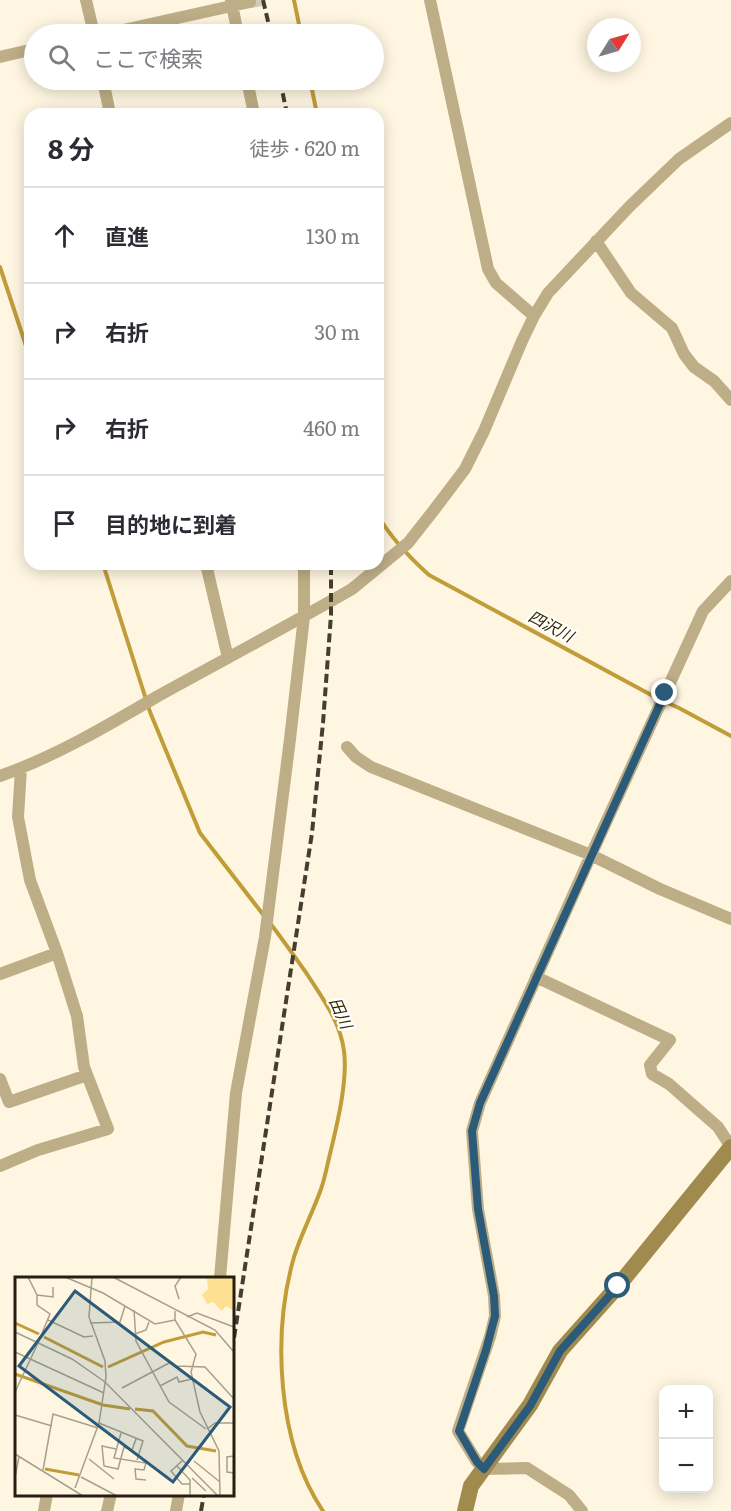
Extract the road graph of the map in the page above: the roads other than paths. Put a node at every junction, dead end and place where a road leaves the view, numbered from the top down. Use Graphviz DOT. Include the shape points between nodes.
graph roads {
  1 [pos="86,0"];
  2 [pos="430,0"];
  3 [pos="250,2"];
  4 [pos="232,3"];
  5 [pos="92,24"];
  6 [pos="146,24"];
  7 [pos="236,24"];
  8 [pos="24,51"];
  9 [pos="0,57"];
  10 [pos="105,90"];
  11 [pos="249,90"];
  12 [pos="109,108"];
  13 [pos="253,108"];
  14 [pos="731,123"];
  15 [pos="596,241"];
  16 [pos="534,316"];
  17 [pos="731,400"];
  18 [pos="384,563"];
  19 [pos="207,570"];
  20 [pos="304,570"];
  21 [pos="375,570"];
  22 [pos="731,581"];
  23 [pos="303,617"];
  24 [pos="228,658"];
  25 [pos="347,747"];
  26 [pos="21,769"];
  27 [pos="0,777"];
  28 [pos="591,855"];
  29 [pos="731,919"];
  30 [pos="57,953"];
  31 [pos="0,974"];
  32 [pos="536,977"];
  33 [pos="87,1075"];
  34 [pos="0,1079"];
  35 [pos="731,1147"];
  36 [pos="0,1166"];
  37 [pos="220,1277"];
  38 [pos="484,1469"];
  39 [pos="47,1496"];
  40 [pos="111,1496"];
  41 [pos="179,1496"];
  42 [pos="44,1511"];
  43 [pos="107,1511"];
  44 [pos="176,1511"];
  45 [pos="465,1511"];
  46 [pos="582,1511"];
  1 -- 5 [label="street"];
  2 -- 16 [label="street" via="488,269 496,283"];
  3 -- 4 [label="street"];
  4 -- 6 [label="street"];
  4 -- 7 [label="street"];
  8 -- 9 [label="street"];
  10 -- 12 [label="street"];
  11 -- 13 [label="street"];
  14 -- 15 [label="street" via="679,159"];
  15 -- 16 [label="street" via="548,293"];
  15 -- 17 [label="street" via="631,292 672,328 694,367"];
  16 -- 18 [label="street" via="465,469 408,543"];
  19 -- 24 [label="street"];
  20 -- 23 [label="street"];
  21 -- 23 [label="street"];
  22 -- 28 [label="street" via="703,611"];
  23 -- 24 [label="street"];
  23 -- 37 [label="street" via="270,909 236,1093"];
  24 -- 26 [label="street" via="88,737"];
  25 -- 28 [label="street" via="371,767"];
  26 -- 27 [label="street"];
  26 -- 30 [label="street" via="18,817 30,880"];
  28 -- 29 [label="street"];
  28 -- 32 [label="street"];
  30 -- 31 [label="street"];
  30 -- 33 [label="street" via="77,1016"];
  32 -- 35 [label="street" via="670,1040 650,1065 652,1074 718,1127"];
  32 -- 38 [label="street" via="480,1103 472,1131 478,1209 495,1316 459,1431"];
  33 -- 34 [label="street" via="9,1102"];
  33 -- 36 [label="street" via="108,1129"];
  35 -- 38 [label="street" via="560,1351 530,1406"];
  38 -- 45 [label="street" via="471,1486"];
  38 -- 46 [label="street" via="527,1468 569,1495"];
  39 -- 42 [label="street"];
  40 -- 43 [label="street"];
  41 -- 44 [label="street"];
}
